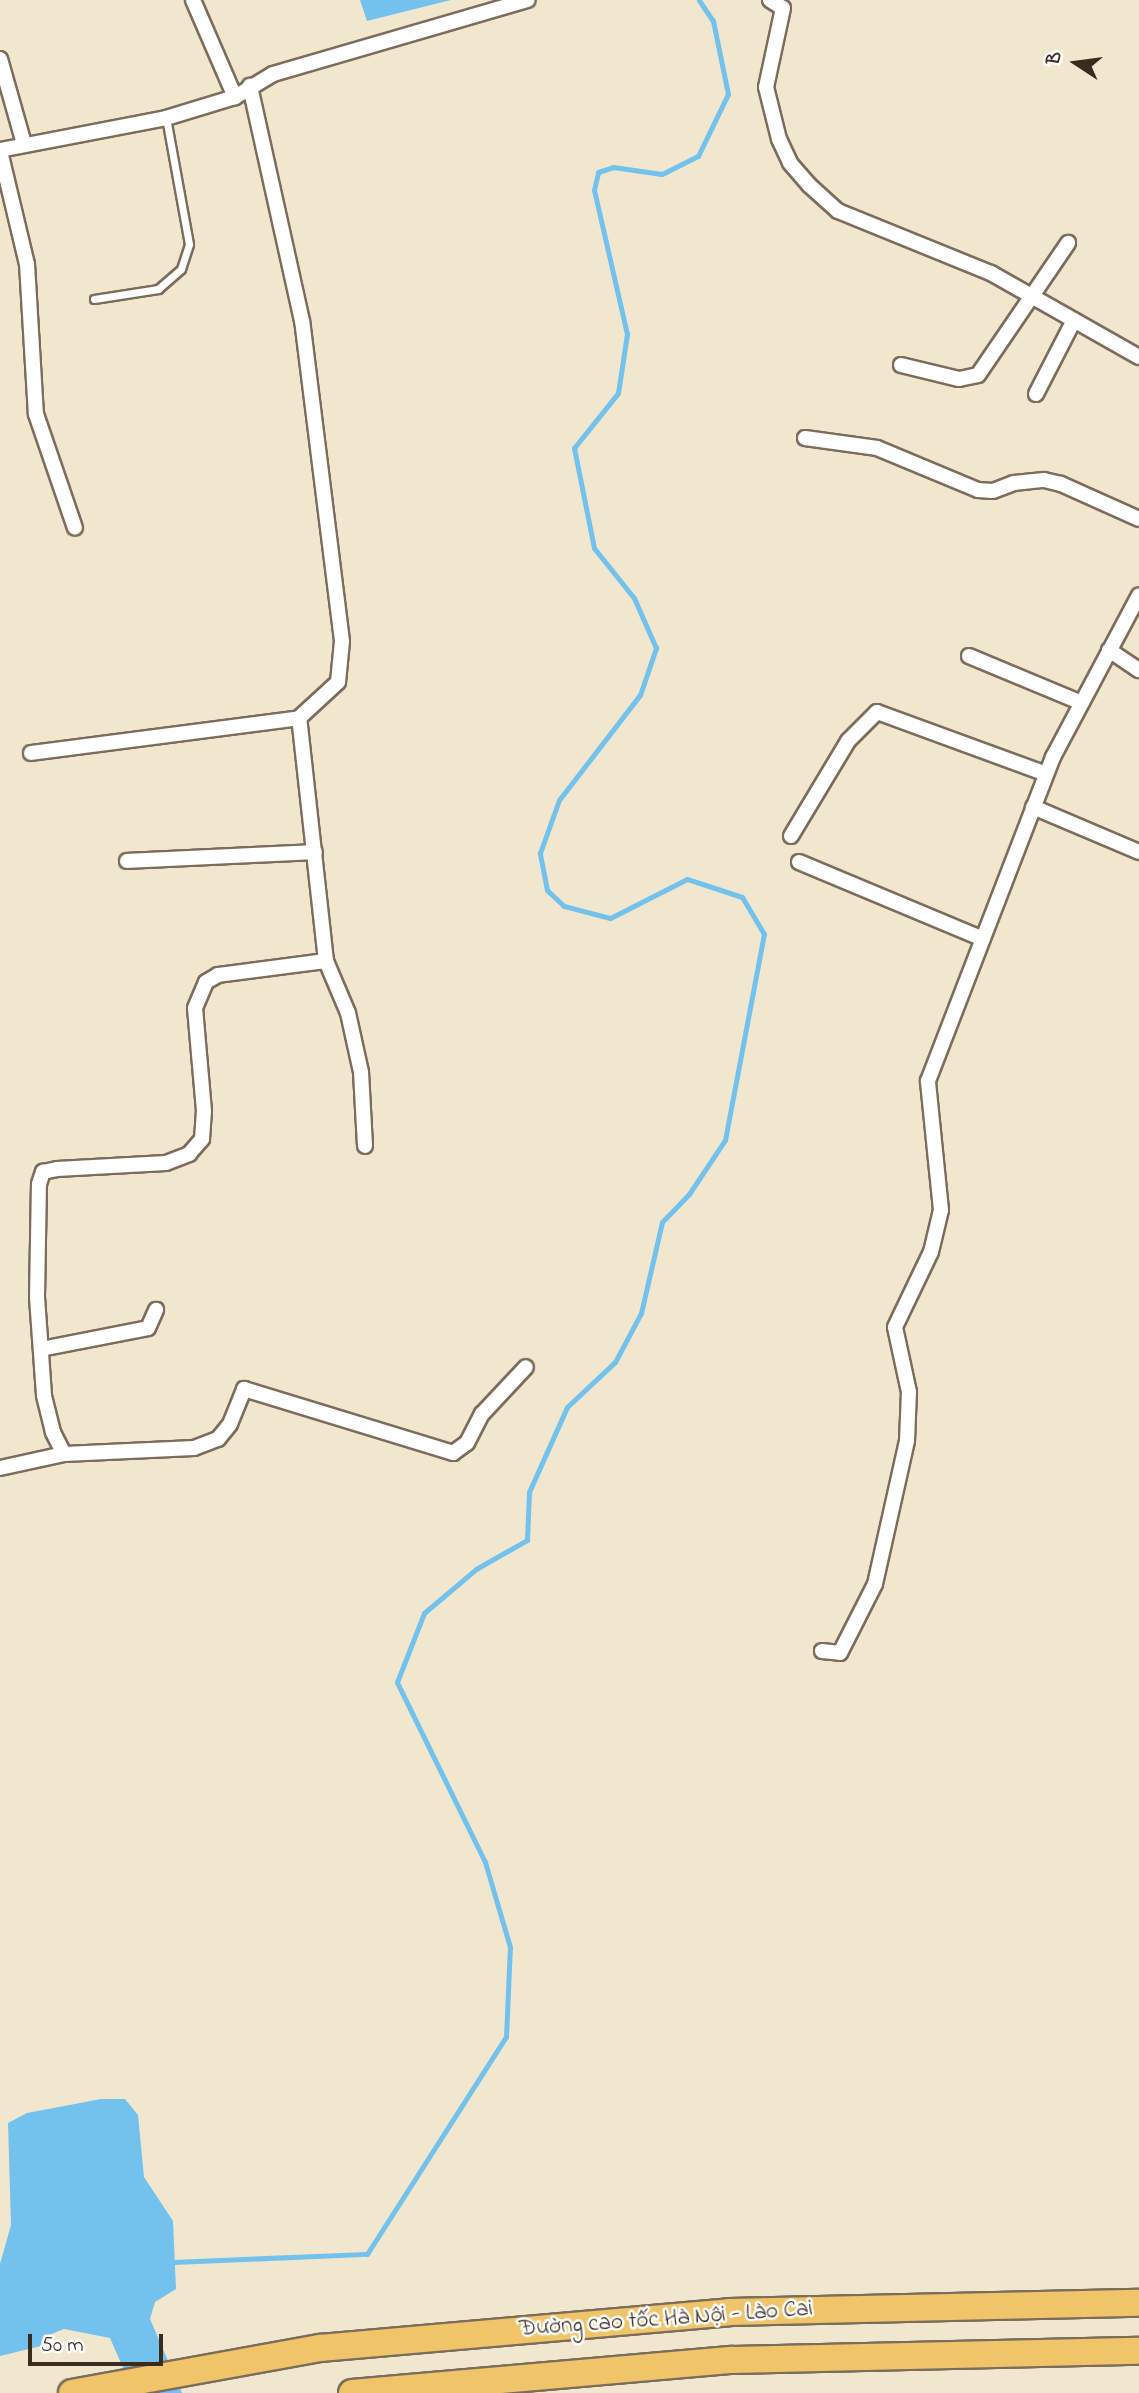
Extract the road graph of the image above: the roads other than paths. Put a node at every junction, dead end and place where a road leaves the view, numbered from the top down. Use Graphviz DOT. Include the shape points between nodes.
graph roads {
  1 [pos="192,0"];
  2 [pos="527,0"];
  3 [pos="770,0"];
  4 [pos="0,59"];
  5 [pos="250,86"];
  6 [pos="235,97"];
  7 [pos="166,118"];
  8 [pos="24,144"];
  9 [pos="0,150"];
  10 [pos="1068,243"];
  11 [pos="1030,295"];
  12 [pos="94,299"];
  13 [pos="1073,320"];
  14 [pos="1139,357"];
  15 [pos="901,365"];
  16 [pos="1036,394"];
  17 [pos="805,438"];
  18 [pos="1139,519"];
  19 [pos="75,528"];
  20 [pos="1139,595"];
  21 [pos="1109,650"];
  22 [pos="969,656"];
  23 [pos="1139,670"];
  24 [pos="1082,703"];
  25 [pos="299,718"];
  26 [pos="31,753"];
  27 [pos="1046,774"];
  28 [pos="1033,807"];
  29 [pos="792,836"];
  30 [pos="315,852"];
  31 [pos="1139,852"];
  32 [pos="127,861"];
  33 [pos="799,862"];
  34 [pos="983,939"];
  35 [pos="326,961"];
  36 [pos="365,1146"];
  37 [pos="156,1310"];
  38 [pos="41,1349"];
  39 [pos="526,1367"];
  40 [pos="64,1454"];
  41 [pos="0,1468"];
  42 [pos="822,1651"];
  43 [pos="1139,2303"];
  44 [pos="1139,2351"];
  45 [pos="72,2393"];
  46 [pos="352,2393"];
  1 -- 6 [label="street"];
  2 -- 5 [label="street" via="324,58"];
  3 -- 11 [label="street" via="783,8 766,87 779,139 790,163 809,185 838,211 991,273"];
  4 -- 8 [label="street"];
  5 -- 6 [label="street"];
  5 -- 25 [label="street" via="302,321 342,641 338,682"];
  6 -- 7 [label="street"];
  7 -- 8 [label="street"];
  7 -- 12 [label="lane" via="189,244 181,269 158,289"];
  8 -- 9 [label="street"];
  9 -- 19 [label="street" via="27,264 36,414"];
  10 -- 11 [label="street"];
  11 -- 13 [label="street"];
  11 -- 15 [label="street" via="978,375 959,379"];
  13 -- 14 [label="street"];
  13 -- 16 [label="street"];
  17 -- 18 [label="street" via="877,448 978,490 1044,480 1061,484"];
  20 -- 21 [label="street"];
  21 -- 23 [label="street"];
  21 -- 24 [label="street"];
  22 -- 24 [label="street"];
  24 -- 27 [label="street"];
  25 -- 26 [label="street"];
  25 -- 30 [label="street"];
  27 -- 28 [label="street"];
  27 -- 29 [label="street" via="877,712 848,741"];
  28 -- 31 [label="street"];
  28 -- 34 [label="street"];
  30 -- 32 [label="street"];
  30 -- 35 [label="street"];
  33 -- 34 [label="street"];
  34 -- 42 [label="street" via="929,1081 942,1210 931,1252 895,1327 911,1411 881,1564 843,1649 836,1655"];
  35 -- 36 [label="street" via="348,1013 361,1072"];
  35 -- 38 [label="street" via="218,975 206,982 195,1008 202,1139 189,1154 166,1163 43,1172 36,1200"];
  37 -- 38 [label="street" via="148,1328"];
  38 -- 40 [label="street" via="44,1395 53,1433"];
  39 -- 40 [label="street" via="482,1414 467,1443 453,1453 244,1389 230,1424 218,1439 194,1448"];
  40 -- 41 [label="street"];
  43 -- 45 [label="highway, Đường cao tốc Hà Nội - Lào Cai" via="729,2312 320,2348"];
  44 -- 46 [label="highway, Đường cao tốc Hà Nội - Lào Cai" via="733,2360"];
}
